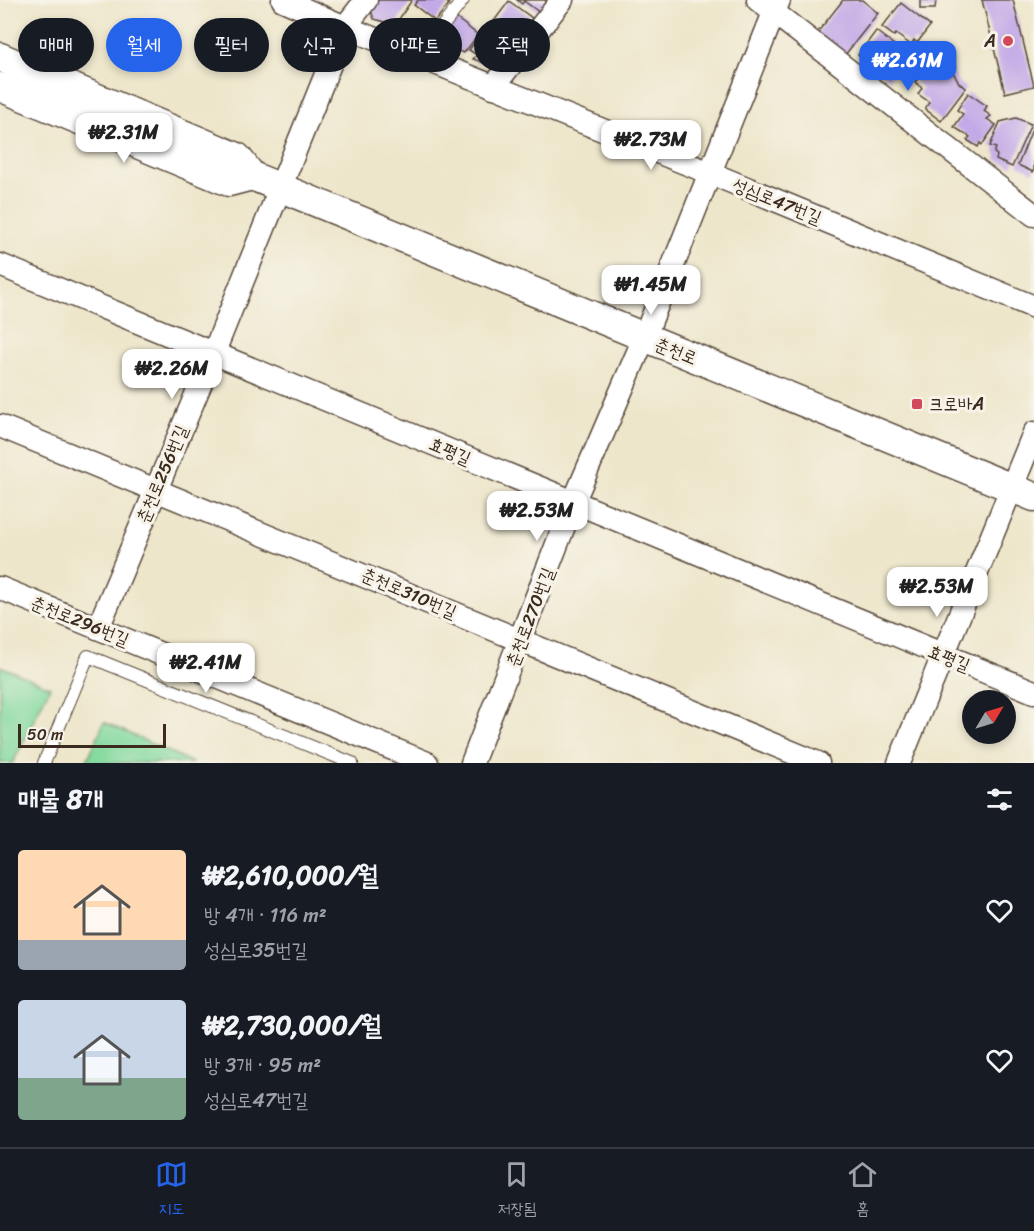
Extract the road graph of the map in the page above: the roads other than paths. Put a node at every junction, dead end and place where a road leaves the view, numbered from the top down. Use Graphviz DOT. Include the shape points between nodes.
graph roads {
  1 [pos="283,0"];
  2 [pos="366,0"];
  3 [pos="463,0"];
  4 [pos="562,0"];
  5 [pos="770,4"];
  6 [pos="324,18"];
  7 [pos="352,18"];
  8 [pos="449,18"];
  9 [pos="0,57"];
  10 [pos="327,72"];
  11 [pos="456,72"];
  12 [pos="0,87"];
  13 [pos="493,87"];
  14 [pos="710,173"];
  15 [pos="252,176"];
  16 [pos="281,188"];
  17 [pos="1034,215"];
  18 [pos="0,265"];
  19 [pos="1034,307"];
  20 [pos="644,338"];
  21 [pos="214,352"];
  22 [pos="0,426"];
  23 [pos="1034,433"];
  24 [pos="156,489"];
  25 [pos="1023,492"];
  26 [pos="573,503"];
  27 [pos="0,588"];
  28 [pos="98,628"];
  29 [pos="521,640"];
  30 [pos="943,656"];
  31 [pos="1034,692"];
  32 [pos="348,762"];
  33 [pos="44,763"];
  34 [pos="427,763"];
  35 [pos="472,763"];
  36 [pos="818,763"];
  37 [pos="899,763"];
  1 -- 6 [label="street, 성심로47번길"];
  2 -- 7 [label="street, 춘천로256번길"];
  3 -- 8 [label="lane"];
  4 -- 13 [label="street"];
  5 -- 14 [label="street, 춘천로270번길"];
  5 -- 17 [label="street"];
  9 -- 15 [label="street, 춘천로" via="237,157"];
  10 -- 16 [label="street, 춘천로256번길"];
  11 -- 13 [label="street, 성심로47번길"];
  12 -- 15 [label="street, 춘천로" via="229,182"];
  13 -- 14 [label="street, 성심로47번길"];
  14 -- 19 [label="street, 성심로47번길"];
  14 -- 20 [label="street, 춘천로270번길"];
  15 -- 16 [label="street, 춘천로"];
  16 -- 20 [label="street, 춘천로"];
  16 -- 21 [label="street, 춘천로256번길"];
  18 -- 21 [label="street, 효평길"];
  20 -- 25 [label="street, 춘천로"];
  20 -- 26 [label="street, 춘천로270번길"];
  21 -- 24 [label="street, 춘천로256번길"];
  21 -- 26 [label="street, 효평길"];
  22 -- 24 [label="street, 춘천로310번길"];
  23 -- 25 [label="street"];
  24 -- 28 [label="street, 춘천로256번길"];
  24 -- 29 [label="street, 춘천로310번길"];
  25 -- 30 [label="street"];
  26 -- 29 [label="street, 춘천로270번길"];
  26 -- 30 [label="street, 효평길"];
  27 -- 28 [label="street, 춘천로296번길"];
  28 -- 34 [label="street, 춘천로296번길"];
  29 -- 35 [label="street, 춘천로270번길"];
  29 -- 36 [label="street, 춘천로310번길"];
  30 -- 31 [label="street, 효평길"];
  30 -- 37 [label="street"];
  32 -- 33 [label="lane" via="88,656"];
}
